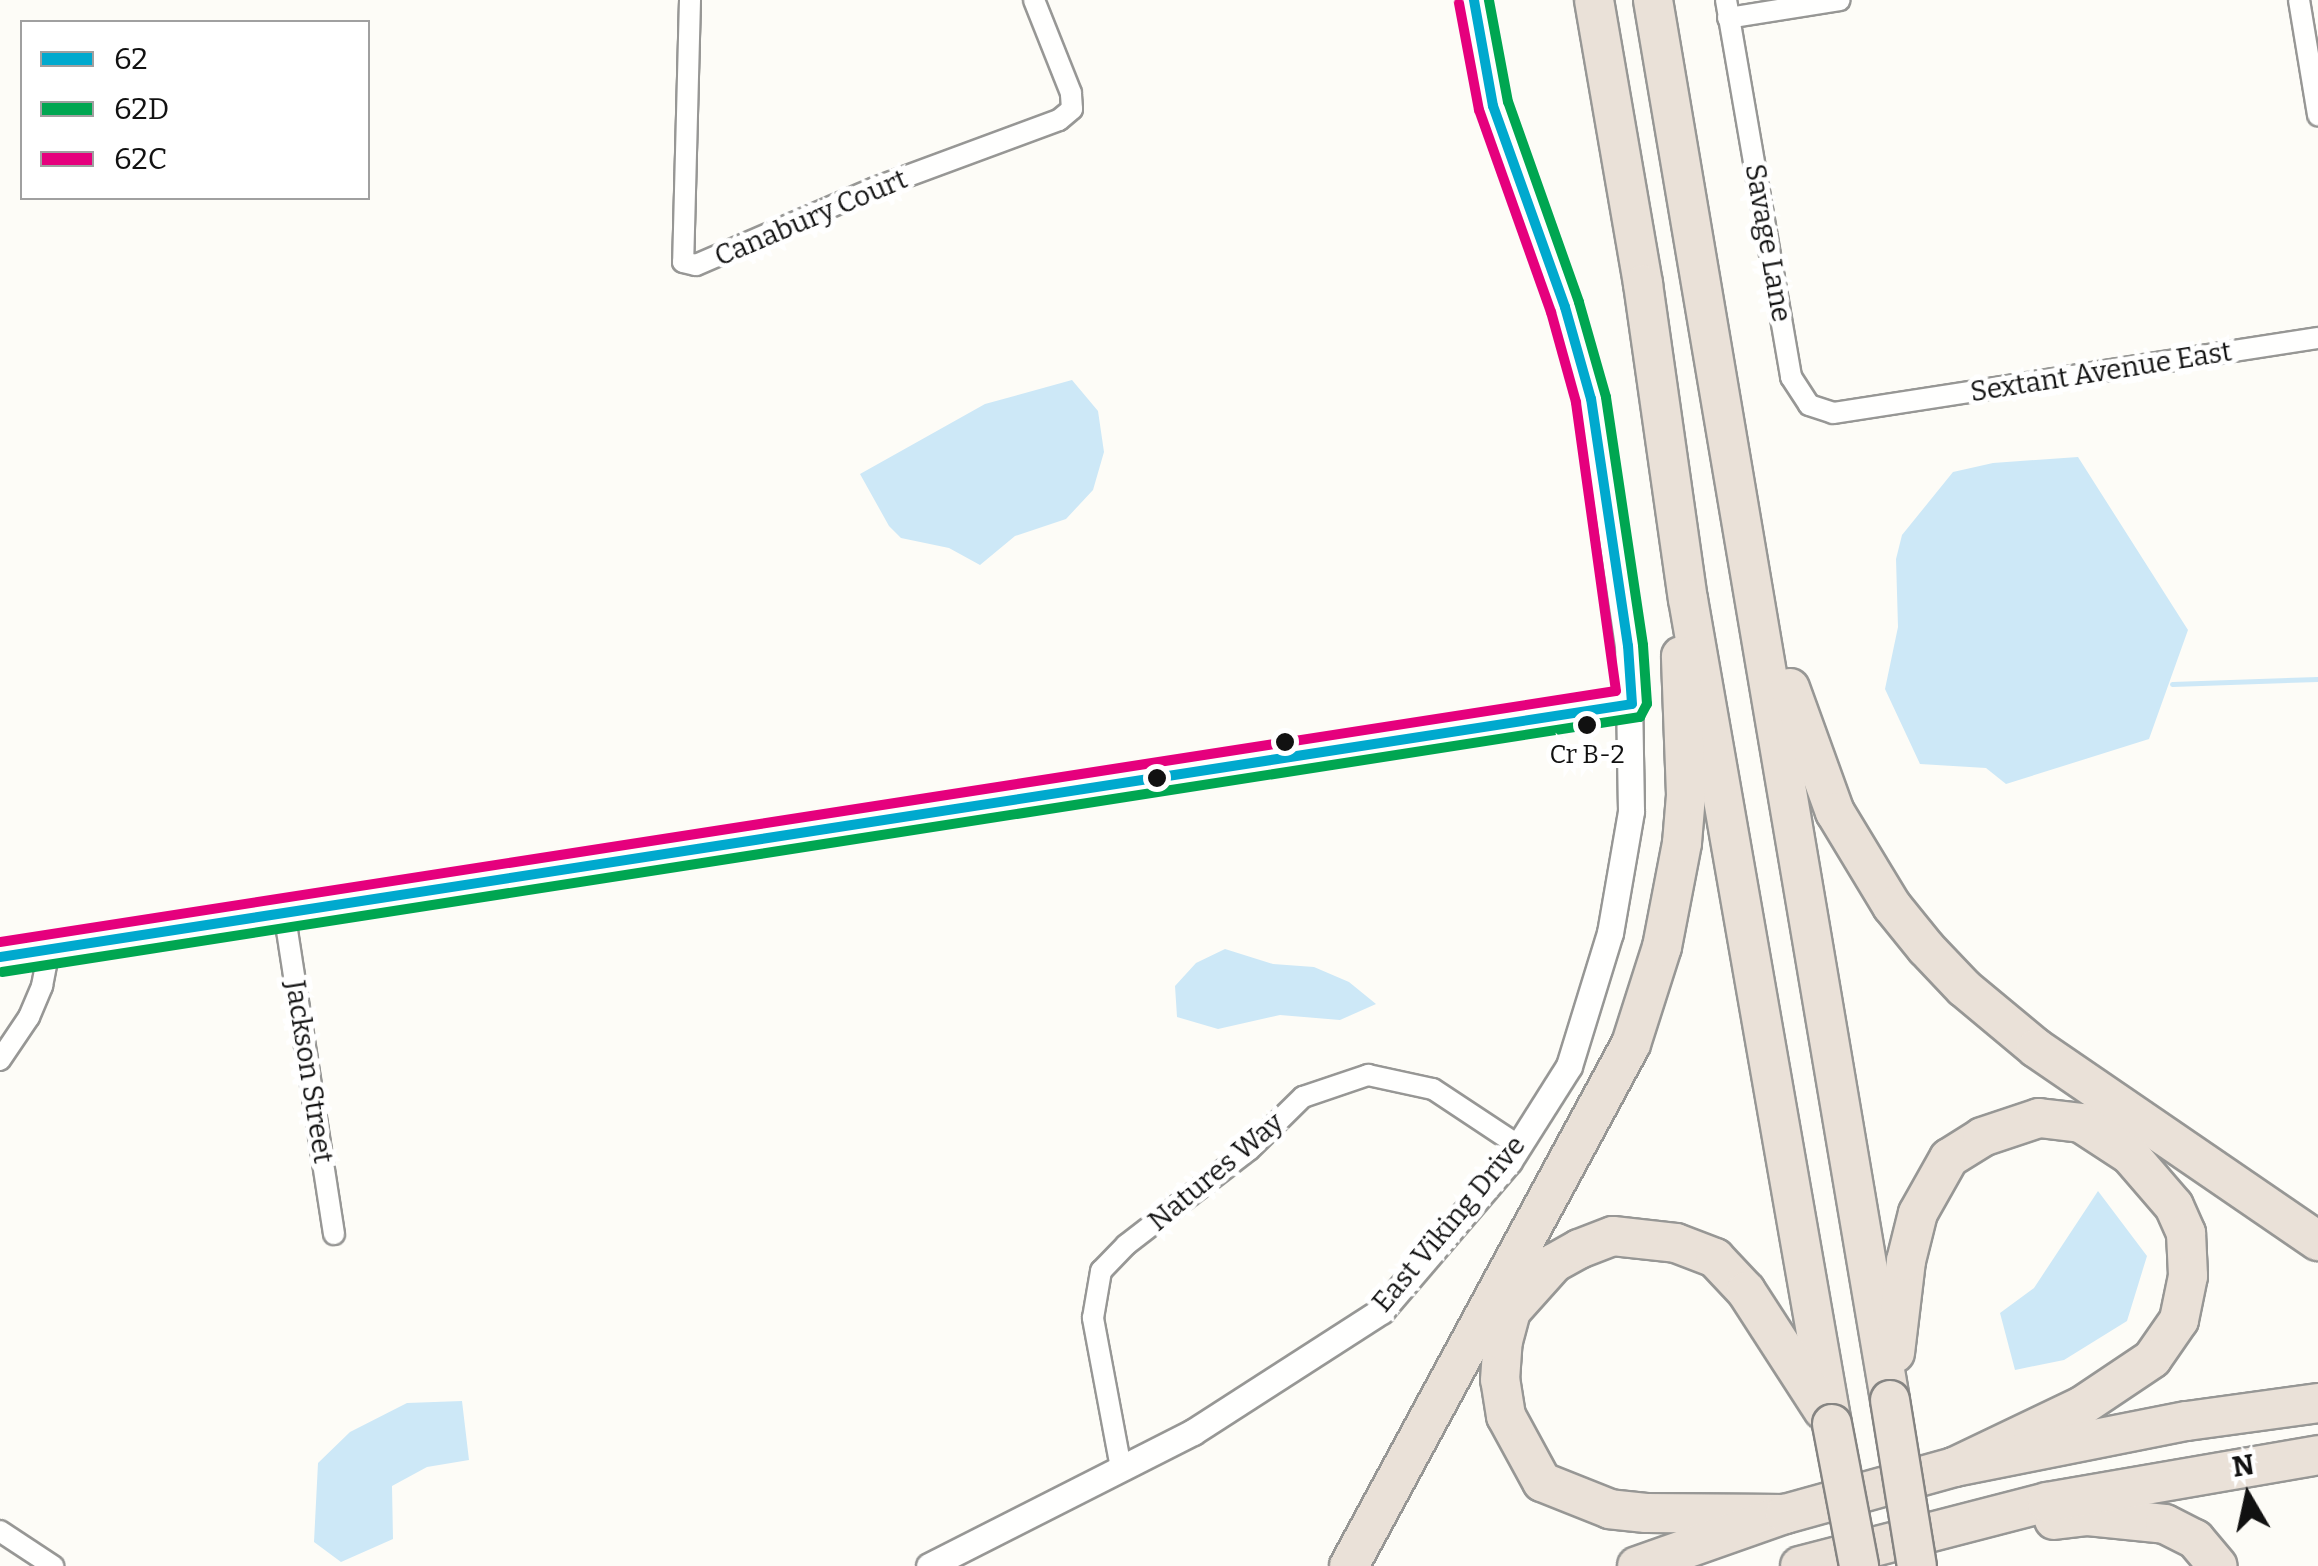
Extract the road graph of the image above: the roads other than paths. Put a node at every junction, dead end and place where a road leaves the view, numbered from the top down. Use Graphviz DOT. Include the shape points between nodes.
graph roads {
  1 [pos="690,0"];
  2 [pos="1034,0"];
  3 [pos="1474,0"];
  4 [pos="1594,0"];
  5 [pos="1653,0"];
  6 [pos="1840,0"];
  7 [pos="2299,0"];
  8 [pos="1727,9"];
  9 [pos="2318,115"];
  10 [pos="2318,338"];
  11 [pos="1884,406"];
  12 [pos="1742,533"];
  13 [pos="1688,599"];
  14 [pos="1632,704"];
  15 [pos="284,911"];
  16 [pos="48,950"];
  17 [pos="0,957"];
  18 [pos="0,1060"];
  19 [pos="1519,1146"];
  20 [pos="334,1234"];
  21 [pos="2318,1241"];
  22 [pos="1890,1400"];
  23 [pos="2318,1403"];
  24 [pos="1829,1418"];
  25 [pos="2318,1455"];
  26 [pos="1121,1468"];
  27 [pos="1954,1468"];
  28 [pos="1784,1514"];
  29 [pos="1947,1527"];
  30 [pos="0,1531"];
  31 [pos="53,1566"];
  32 [pos="929,1566"];
  33 [pos="1349,1566"];
  34 [pos="1636,1566"];
  35 [pos="1800,1566"];
  36 [pos="1859,1566"];
  37 [pos="1917,1566"];
  38 [pos="2218,1566"];
  1 -- 2 [label="street, Canabury Court" via="683,262 696,266 876,188 1059,120 1072,109 1071,94"];
  3 -- 14 [label="street, East Viking Drive" via="1493,106 1566,307 1591,399"];
  4 -- 13 [label="highway"];
  5 -- 12 [label="highway"];
  6 -- 8 [label="street"];
  7 -- 9 [label="street"];
  8 -- 11 [label="street, Savage Lane" via="1798,394 1809,406 1833,413"];
  10 -- 11 [label="street, Sextant Avenue East"];
  12 -- 21 [label="highway" via="1813,763 1861,860 1914,934 1964,988 2036,1048"];
  12 -- 22 [label="highway"];
  13 -- 24 [label="highway"];
  13 -- 33 [label="highway" via="1679,676 1682,843 1643,1008 1617,1075"];
  14 -- 15 [label="street"];
  14 -- 19 [label="street, East Viking Drive" via="1632,811 1610,933 1569,1066"];
  15 -- 16 [label="street"];
  15 -- 20 [label="street, Jackson Street"];
  16 -- 17 [label="street"];
  16 -- 18 [label="street" via="29,1017"];
  19 -- 26 [label="street, East Viking Drive" via="1381,1311 1193,1432"];
  19 -- 26 [label="street, Natures Way" via="1433,1089 1368,1075 1304,1097 1101,1271 1094,1318"];
  22 -- 27 [label="highway" via="1906,1261 1918,1213 1949,1158 1982,1137 2039,1118 2092,1128 2154,1177 2186,1234 2188,1276 2179,1320 2152,1359 2124,1382"];
  22 -- 37 [label="highway, bridge"];
  23 -- 27 [label="highway" via="2187,1421"];
  24 -- 28 [label="highway" via="1746,1291 1715,1258 1676,1243 1614,1236 1579,1249 1554,1263 1511,1312 1500,1380 1506,1416 1542,1482 1610,1509 1646,1514"];
  24 -- 36 [label="highway, bridge"];
  25 -- 29 [label="highway" via="2129,1484"];
  26 -- 32 [label="street, East Viking Drive"];
  27 -- 28 [label="highway"];
  28 -- 34 [label="highway"];
  29 -- 35 [label="highway"];
  29 -- 38 [label="highway" via="2133,1518 2195,1539"];
  30 -- 31 [label="street"];
}
